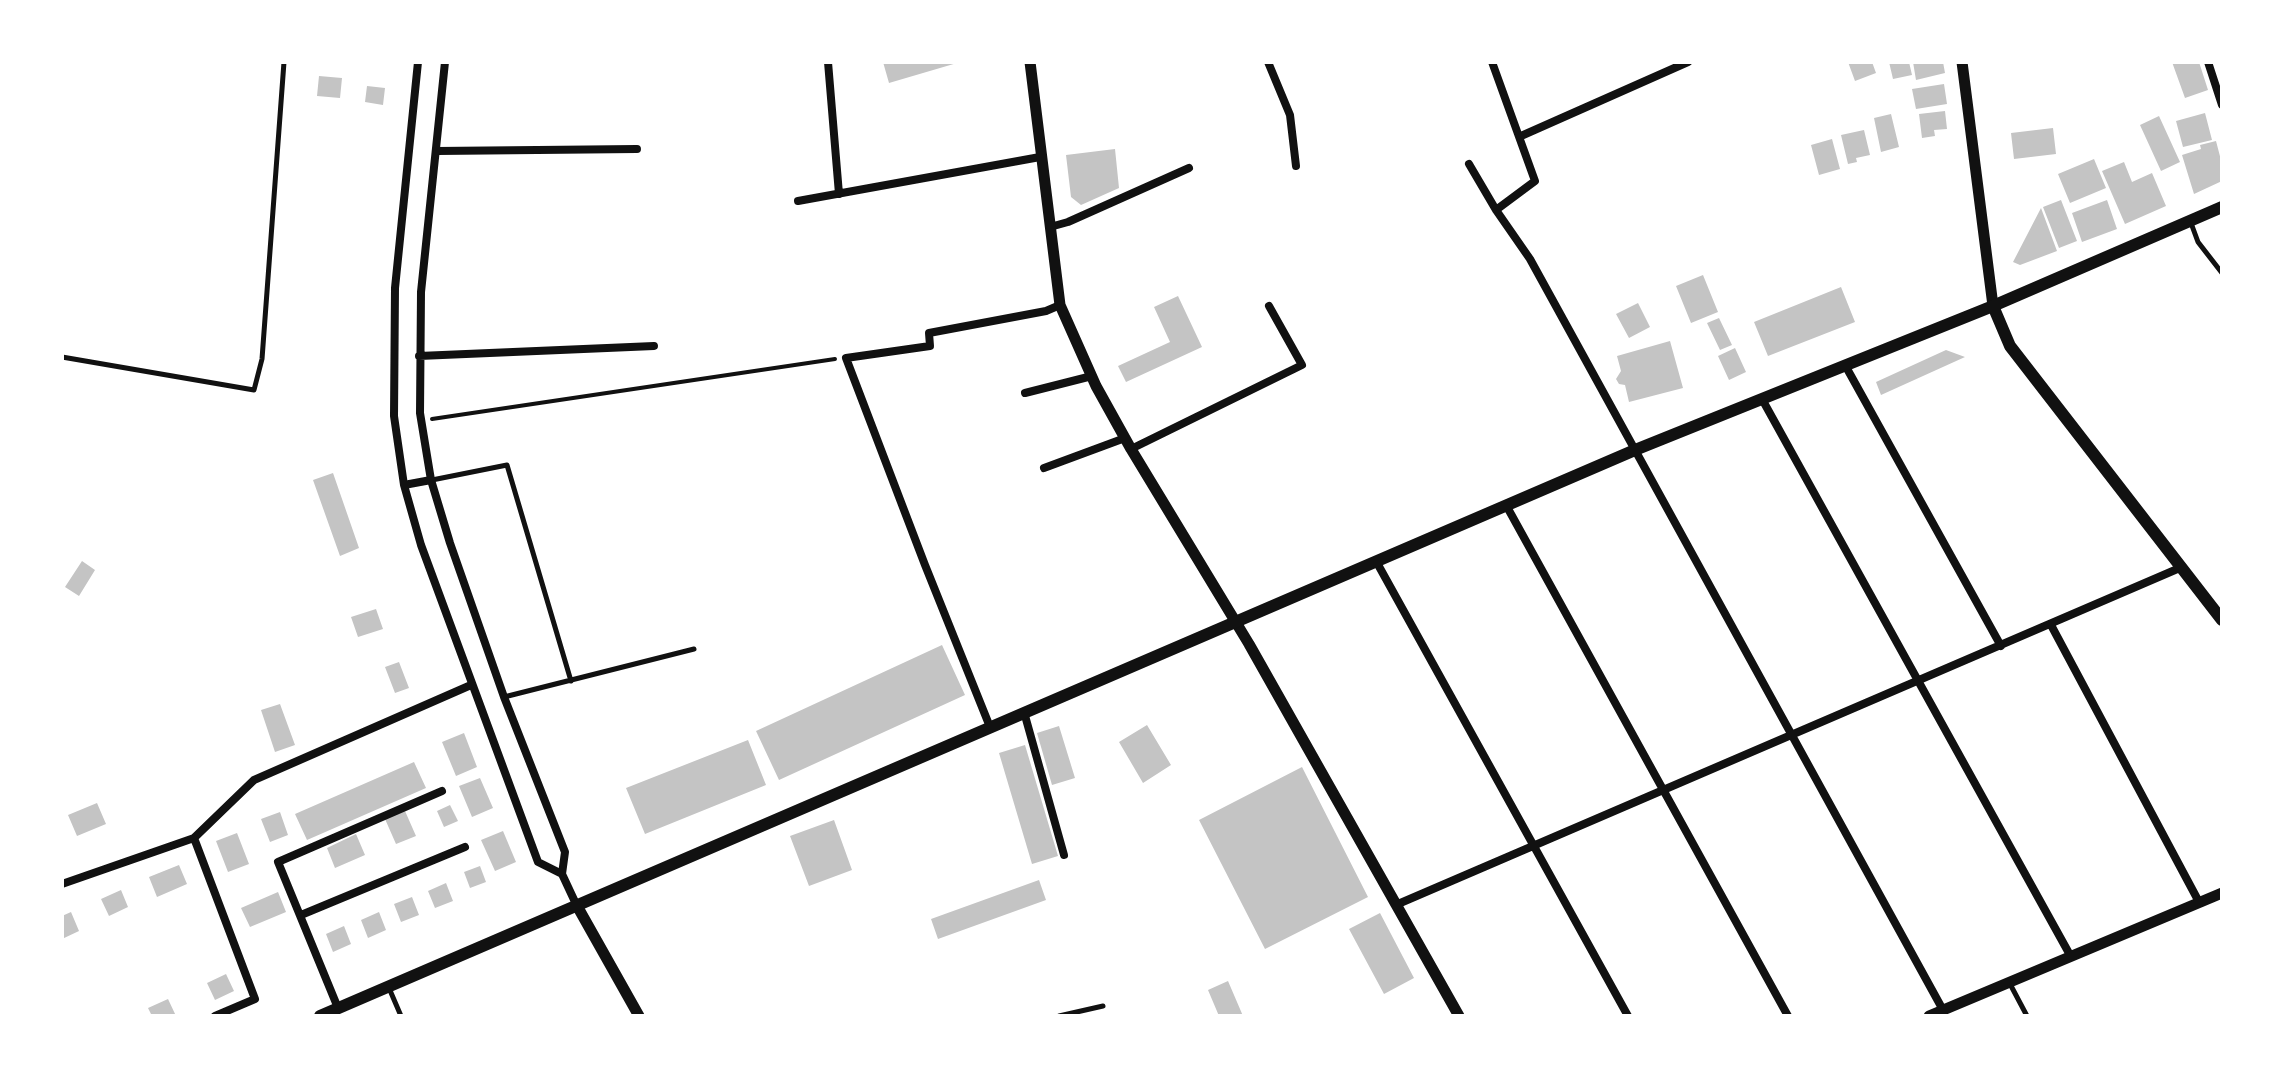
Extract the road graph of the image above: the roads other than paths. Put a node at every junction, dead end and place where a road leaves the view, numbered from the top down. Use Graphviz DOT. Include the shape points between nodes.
graph roads {
  1 [pos="284,62"];
  2 [pos="418,62"];
  3 [pos="445,62"];
  4 [pos="828,62"];
  5 [pos="1030,62"];
  6 [pos="1268,62"];
  7 [pos="1492,62"];
  8 [pos="1688,62"];
  9 [pos="1962,62"];
  10 [pos="2208,62"];
  11 [pos="2222,105"];
  12 [pos="1521,136"];
  13 [pos="637,149"];
  14 [pos="437,151"];
  15 [pos="1040,157"];
  16 [pos="1469,164"];
  17 [pos="1296,166"];
  18 [pos="1189,168"];
  19 [pos="839,194"];
  20 [pos="798,201"];
  21 [pos="2222,207"];
  22 [pos="1496,210"];
  23 [pos="2190,221"];
  24 [pos="1050,227"];
  25 [pos="2222,273"];
  26 [pos="1060,305"];
  27 [pos="1269,306"];
  28 [pos="1993,306"];
  29 [pos="654,346"];
  30 [pos="419,356"];
  31 [pos="62,357"];
  32 [pos="1845,365"];
  33 [pos="1092,376"];
  34 [pos="1025,393"];
  35 [pos="1762,399"];
  36 [pos="1125,438"];
  37 [pos="1131,449"];
  38 [pos="1635,450"];
  39 [pos="1044,468"];
  40 [pos="431,480"];
  41 [pos="404,485"];
  42 [pos="1506,505"];
  43 [pos="1376,561"];
  44 [pos="2182,567"];
  45 [pos="2222,620"];
  46 [pos="1236,622"];
  47 [pos="2051,625"];
  48 [pos="2001,646"];
  49 [pos="694,649"];
  50 [pos="571,681"];
  51 [pos="1917,681"];
  52 [pos="471,685"];
  53 [pos="504,697"];
  54 [pos="1024,712"];
  55 [pos="990,727"];
  56 [pos="1791,736"];
  57 [pos="1663,790"];
  58 [pos="442,791"];
  59 [pos="194,838"];
  60 [pos="1534,846"];
  61 [pos="465,847"];
  62 [pos="1064,855"];
  63 [pos="562,874"];
  64 [pos="62,884"];
  65 [pos="2222,893"];
  66 [pos="2199,902"];
  67 [pos="576,904"];
  68 [pos="1398,904"];
  69 [pos="301,915"];
  70 [pos="2070,955"];
  71 [pos="2009,982"];
  72 [pos="388,987"];
  73 [pos="1103,1006"];
  74 [pos="338,1008"];
  75 [pos="1943,1010"];
  76 [pos="215,1016"];
  77 [pos="320,1016"];
  78 [pos="400,1016"];
  79 [pos="639,1016"];
  80 [pos="1059,1016"];
  81 [pos="1459,1016"];
  82 [pos="1628,1016"];
  83 [pos="1788,1016"];
  84 [pos="1929,1016"];
  85 [pos="2027,1016"];
  1 -- 31 [label="lane" via="262,359 254,390"];
  2 -- 41 [label="street" via="395,288 394,416"];
  3 -- 14 [label="street"];
  4 -- 19 [label="street"];
  5 -- 15 [label="street"];
  6 -- 17 [label="street" via="1290,115"];
  7 -- 12 [label="street"];
  8 -- 12 [label="street"];
  9 -- 28 [label="street"];
  10 -- 11 [label="street"];
  12 -- 22 [label="street" via="1535,181"];
  13 -- 14 [label="street"];
  14 -- 30 [label="street"];
  15 -- 19 [label="street"];
  15 -- 24 [label="street"];
  16 -- 22 [label="street"];
  18 -- 24 [label="street"];
  19 -- 20 [label="street"];
  21 -- 23 [label="main road"];
  22 -- 38 [label="street" via="1530,259"];
  23 -- 25 [label="lane" via="2198,242"];
  23 -- 28 [label="main road"];
  24 -- 26 [label="street"];
  26 -- 33 [label="street"];
  26 -- 55 [label="street" via="929,333 930,346 846,358"];
  27 -- 37 [label="street" via="1302,365"];
  28 -- 32 [label="main road"];
  28 -- 44 [label="main road" via="2010,346"];
  29 -- 30 [label="street"];
  30 -- 40 [label="street"];
  32 -- 35 [label="main road"];
  32 -- 48 [label="street"];
  33 -- 34 [label="street"];
  33 -- 36 [label="street"];
  35 -- 38 [label="main road"];
  35 -- 51 [label="street"];
  36 -- 37 [label="street"];
  36 -- 39 [label="street"];
  37 -- 46 [label="street"];
  38 -- 42 [label="main road"];
  38 -- 56 [label="street"];
  40 -- 41 [label="street"];
  40 -- 50 [label="lane" via="507,465"];
  40 -- 53 [label="street"];
  41 -- 52 [label="street"];
  42 -- 43 [label="main road"];
  42 -- 57 [label="street"];
  43 -- 46 [label="main road"];
  43 -- 60 [label="street"];
  44 -- 45 [label="main road"];
  44 -- 47 [label="street"];
  46 -- 54 [label="main road"];
  46 -- 68 [label="street"];
  47 -- 48 [label="street"];
  47 -- 66 [label="street"];
  48 -- 51 [label="street"];
  49 -- 50 [label="lane"];
  50 -- 53 [label="lane"];
  51 -- 56 [label="street"];
  51 -- 70 [label="street"];
  52 -- 59 [label="street" via="254,780"];
  52 -- 63 [label="street" via="538,862"];
  53 -- 63 [label="street" via="565,852"];
  54 -- 55 [label="main road"];
  54 -- 62 [label="street"];
  55 -- 67 [label="main road"];
  56 -- 57 [label="street"];
  56 -- 75 [label="street"];
  57 -- 60 [label="street"];
  57 -- 83 [label="street"];
  58 -- 69 [label="street" via="278,862"];
  59 -- 64 [label="street"];
  59 -- 76 [label="street" via="255,999"];
  60 -- 68 [label="street"];
  60 -- 82 [label="street"];
  61 -- 69 [label="street"];
  63 -- 67 [label="street"];
  65 -- 66 [label="street"];
  66 -- 70 [label="street"];
  67 -- 72 [label="main road"];
  67 -- 79 [label="street"];
  68 -- 81 [label="street"];
  69 -- 74 [label="street"];
  70 -- 71 [label="street"];
  71 -- 75 [label="street"];
  71 -- 85 [label="lane"];
  72 -- 74 [label="main road"];
  72 -- 78 [label="lane"];
  73 -- 80 [label="lane"];
  74 -- 77 [label="main road"];
  75 -- 84 [label="street"];
}
